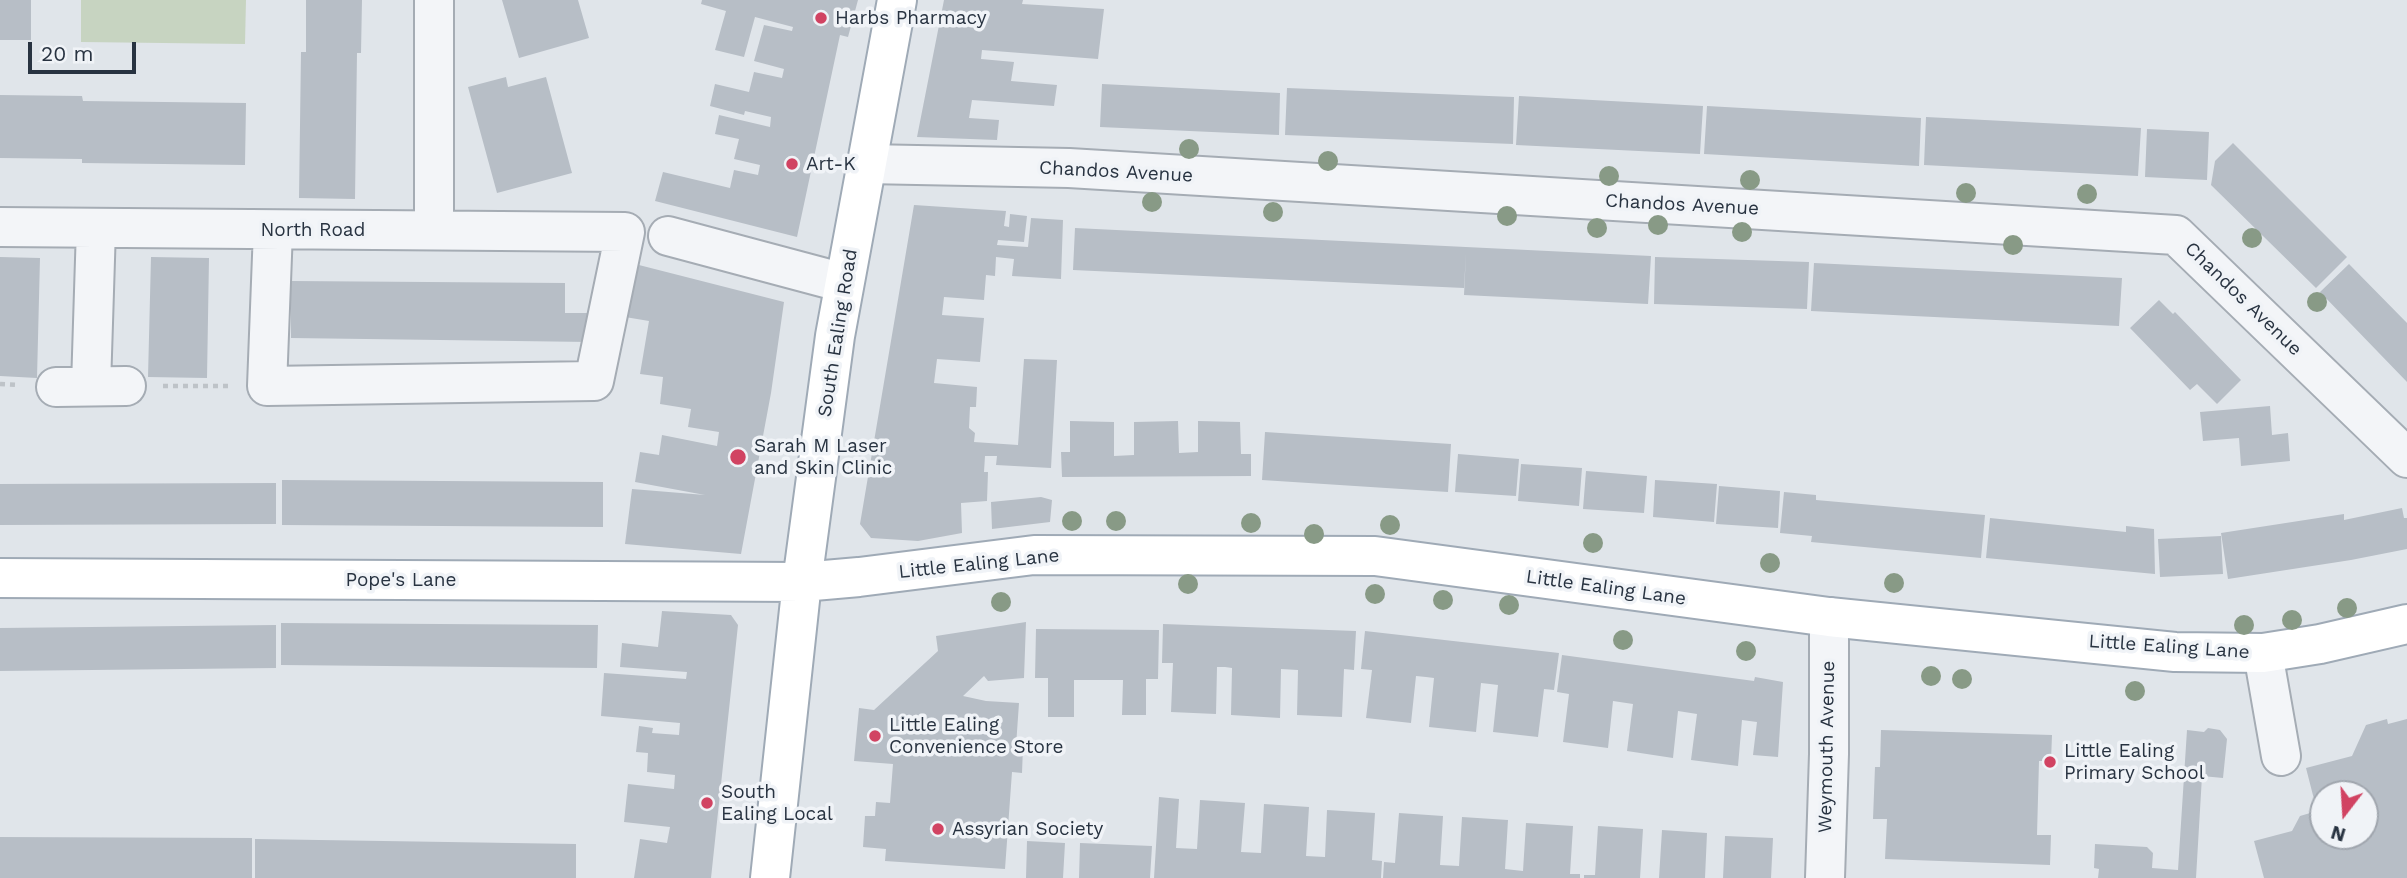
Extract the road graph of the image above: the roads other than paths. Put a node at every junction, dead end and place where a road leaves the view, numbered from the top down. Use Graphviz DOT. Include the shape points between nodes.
graph roads {
  1 [pos="434,0"];
  2 [pos="897,0"];
  3 [pos="866,164"];
  4 [pos="0,227"];
  5 [pos="96,228"];
  6 [pos="434,229"];
  7 [pos="273,230"];
  8 [pos="668,236"];
  9 [pos="844,283"];
  10 [pos="91,386"];
  11 [pos="2407,458"];
  12 [pos="0,578"];
  13 [pos="802,582"];
  14 [pos="1829,617"];
  15 [pos="2407,624"];
  16 [pos="2263,653"];
  17 [pos="2281,756"];
  18 [pos="770,878"];
  19 [pos="1825,878"];
  1 -- 6 [label="street"];
  2 -- 3 [label="main road, South Ealing Road"];
  3 -- 9 [label="main road, South Ealing Road"];
  3 -- 11 [label="street, Chandos Avenue" via="1069,168 2176,235"];
  4 -- 5 [label="street, North Road"];
  5 -- 7 [label="street, North Road"];
  5 -- 10 [label="street"];
  6 -- 7 [label="street, North Road"];
  6 -- 7 [label="street, North Road" via="625,232 594,382 267,386"];
  8 -- 9 [label="street"];
  9 -- 13 [label="main road, South Ealing Road"];
  12 -- 13 [label="main road, Pope's Lane"];
  13 -- 14 [label="main road, Little Ealing Lane" via="1034,555 1375,556"];
  13 -- 18 [label="main road, South Ealing Road"];
  14 -- 16 [label="main road, Little Ealing Lane" via="2175,652"];
  14 -- 19 [label="street, Weymouth Avenue"];
  15 -- 16 [label="main road, Little Ealing Lane"];
  16 -- 17 [label="street"];
}
